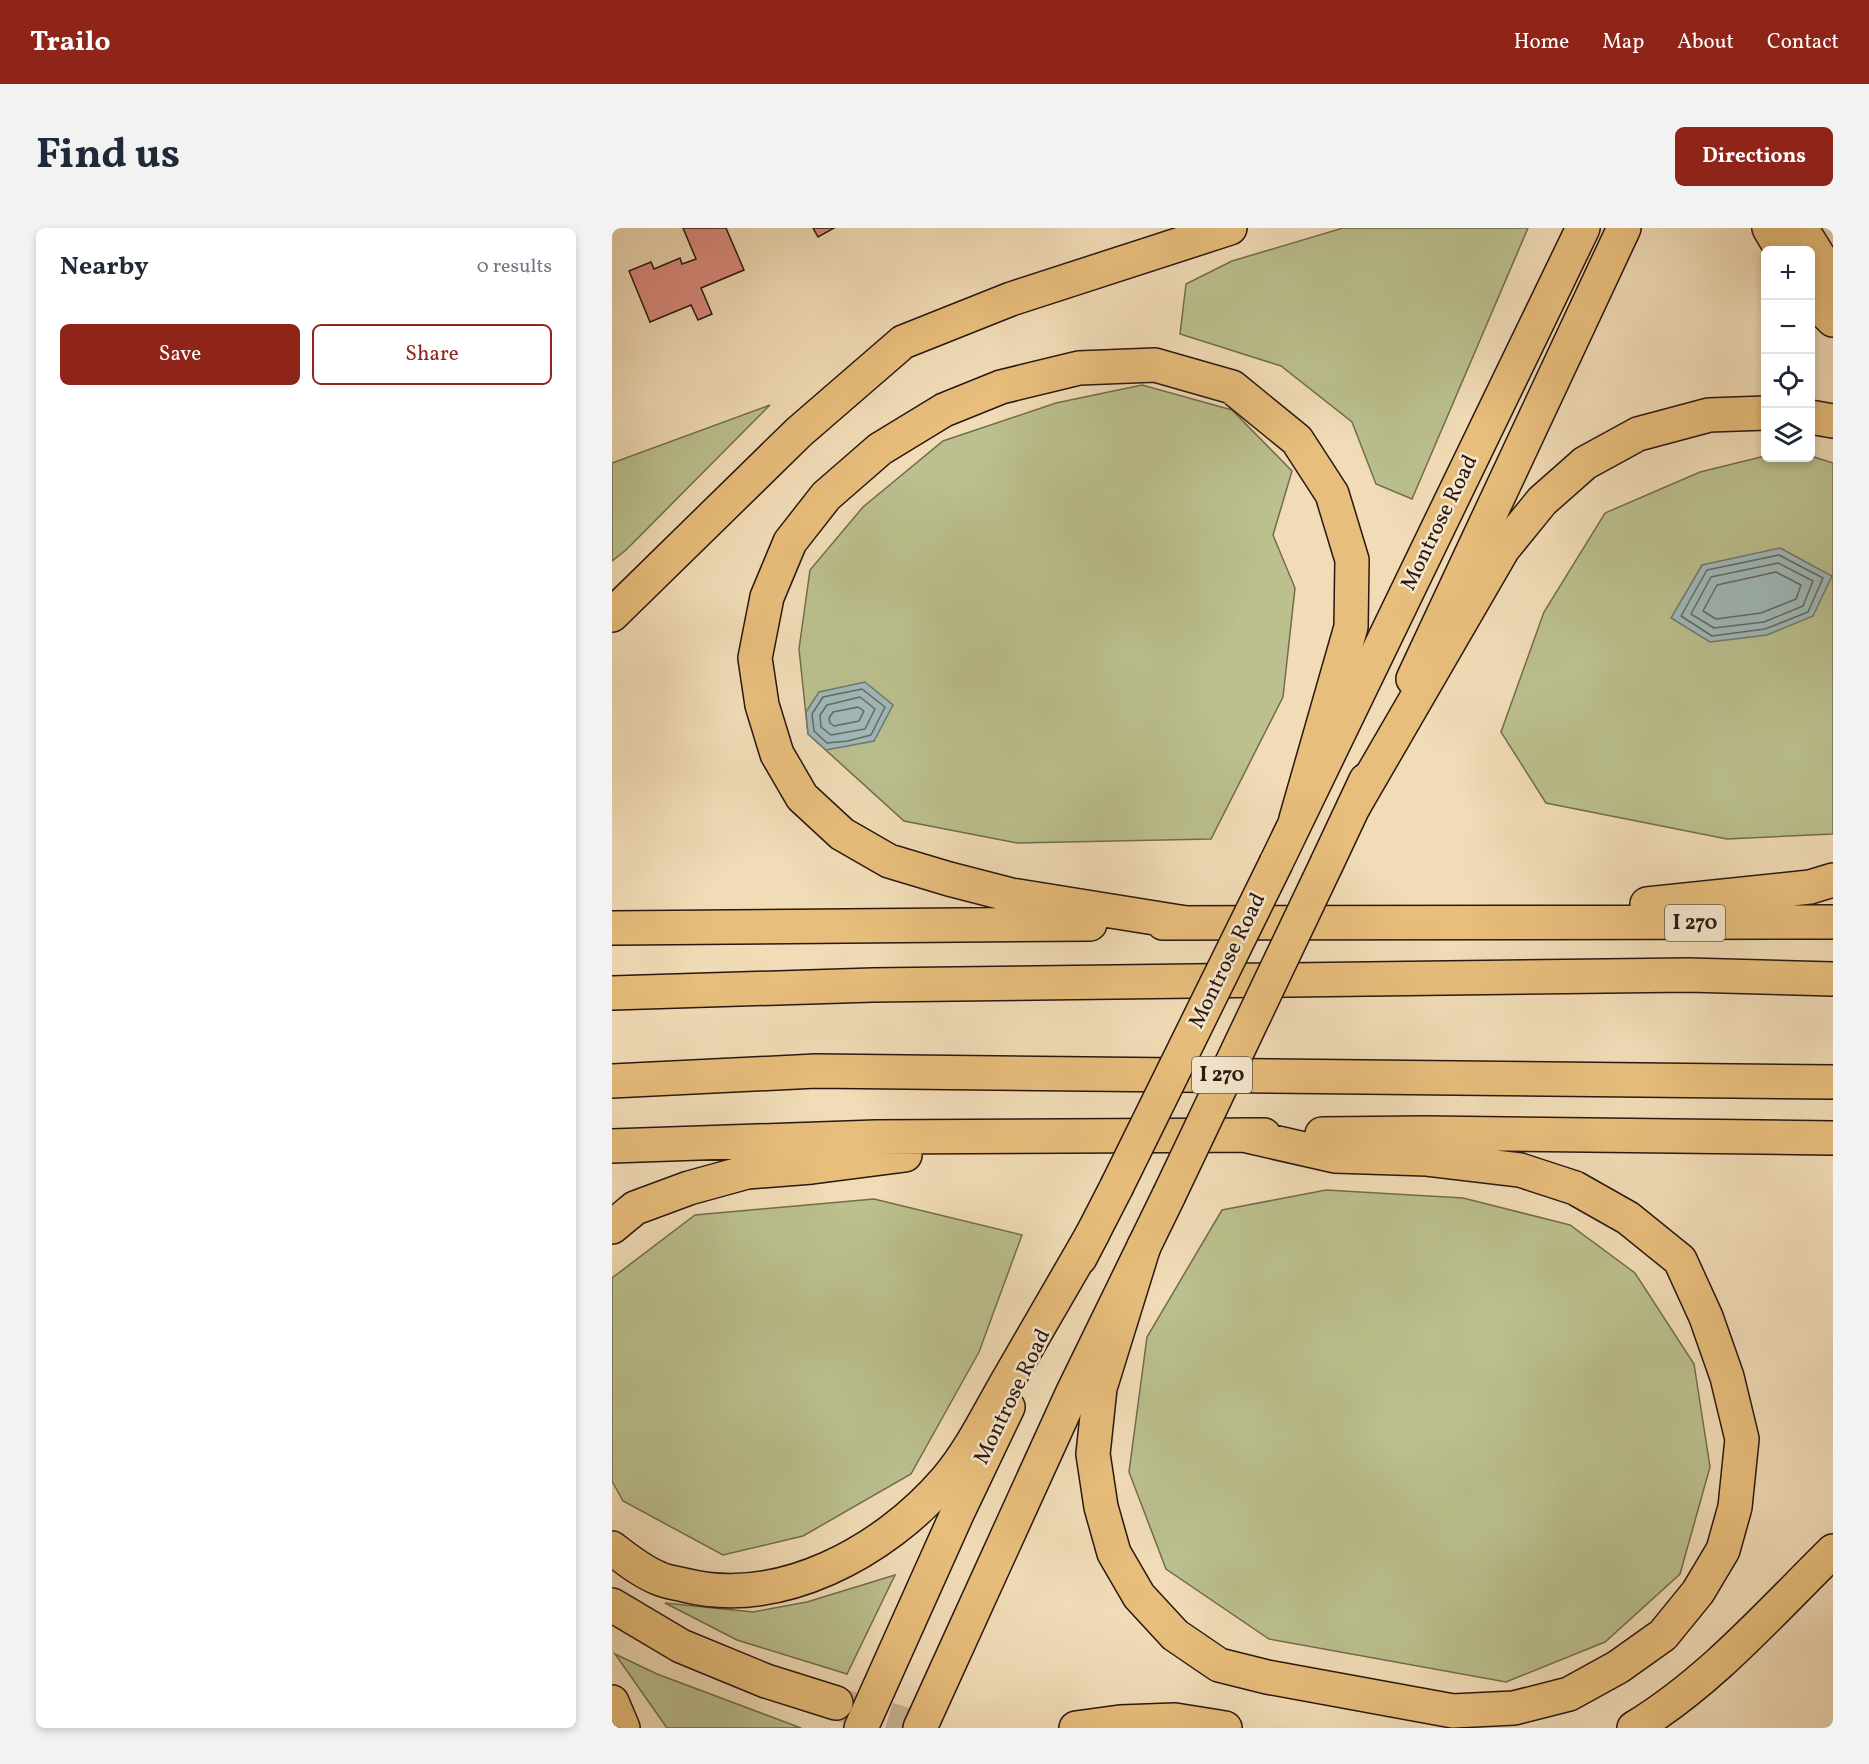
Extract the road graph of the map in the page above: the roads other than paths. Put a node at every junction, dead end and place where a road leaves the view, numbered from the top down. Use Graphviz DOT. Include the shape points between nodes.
graph roads {
  1 [pos="1230,228"];
  2 [pos="1583,228"];
  3 [pos="1624,228"];
  4 [pos="1769,228"];
  5 [pos="1801,228"];
  6 [pos="1780,246"];
  7 [pos="1833,279"];
  8 [pos="1815,298"];
  9 [pos="1833,320"];
  10 [pos="1761,413"];
  11 [pos="1815,418"];
  12 [pos="1833,421"];
  13 [pos="612,615"];
  14 [pos="1354,806"];
  15 [pos="1296,819"];
  16 [pos="1833,880"];
  17 [pos="1833,922"];
  18 [pos="1186,923"];
  19 [pos="1557,923"];
  20 [pos="612,928"];
  21 [pos="1833,979"];
  22 [pos="612,993"];
  23 [pos="612,1081"];
  24 [pos="1833,1082"];
  25 [pos="1243,1135"];
  26 [pos="1055,1137"];
  27 [pos="1833,1138"];
  28 [pos="612,1146"];
  29 [pos="612,1227"];
  30 [pos="1092,1233"];
  31 [pos="1144,1246"];
  32 [pos="612,1548"];
  33 [pos="1833,1551"];
  34 [pos="612,1605"];
  35 [pos="612,1702"];
  36 [pos="836,1703"];
  37 [pos="623,1728"];
  38 [pos="861,1728"];
  39 [pos="920,1728"];
  40 [pos="1076,1728"];
  41 [pos="1225,1728"];
  42 [pos="1634,1728"];
  1 -- 13 [label="main road" via="1011,299 903,342 799,432"];
  2 -- 15 [label="main road, Montrose Road"];
  3 -- 14 [label="main road, Montrose Road"];
  4 -- 6 [label="main road"];
  5 -- 7 [label="main road"];
  8 -- 9 [label="main road"];
  10 -- 14 [label="main road" via="1709,415 1638,434 1585,463 1542,501 1503,549"];
  11 -- 12 [label="main road"];
  14 -- 31 [label="main road, Montrose Road, bridge"];
  15 -- 18 [label="main road" via="1351,627 1352,560 1332,494 1297,440 1232,387 1155,365 1079,368 1001,387 944,410 880,449 826,496 790,542 767,597 755,658 762,705 777,754 802,797 842,834 889,861 1011,895"];
  15 -- 30 [label="main road, Montrose Road, bridge"];
  16 -- 19 [label="main road" via="1810,887 1639,905"];
  17 -- 19 [label="main road, I 270"];
  18 -- 19 [label="main road, I 270"];
  18 -- 20 [label="main road, I 270"];
  21 -- 22 [label="main road" via="1688,975 873,985"];
  23 -- 24 [label="main road, I 270" via="816,1071"];
  25 -- 26 [label="main road"];
  25 -- 27 [label="main road"];
  25 -- 31 [label="main road" via="1335,1156 1427,1159 1520,1170 1575,1188 1628,1218 1680,1260 1728,1377 1742,1439 1735,1507 1723,1550 1698,1592 1663,1635 1618,1667 1569,1694 1514,1708 1453,1711 1219,1665 1175,1635 1139,1596 1114,1553 1101,1507 1093,1454 1100,1388"];
  26 -- 28 [label="main road" via="876,1137"];
  26 -- 29 [label="main road" via="747,1172 635,1208"];
  30 -- 32 [label="main road" via="970,1446 946,1480 876,1542 841,1563 793,1582 746,1591 707,1590 658,1578"];
  30 -- 38 [label="main road, Montrose Road" via="957,1514"];
  31 -- 39 [label="main road, Montrose Road"];
  33 -- 42 [label="main road" via="1703,1679"];
  34 -- 36 [label="main road" via="681,1646 766,1681"];
  35 -- 37 [label="main road"];
  40 -- 41 [label="main road" via="1175,1720"];
}
